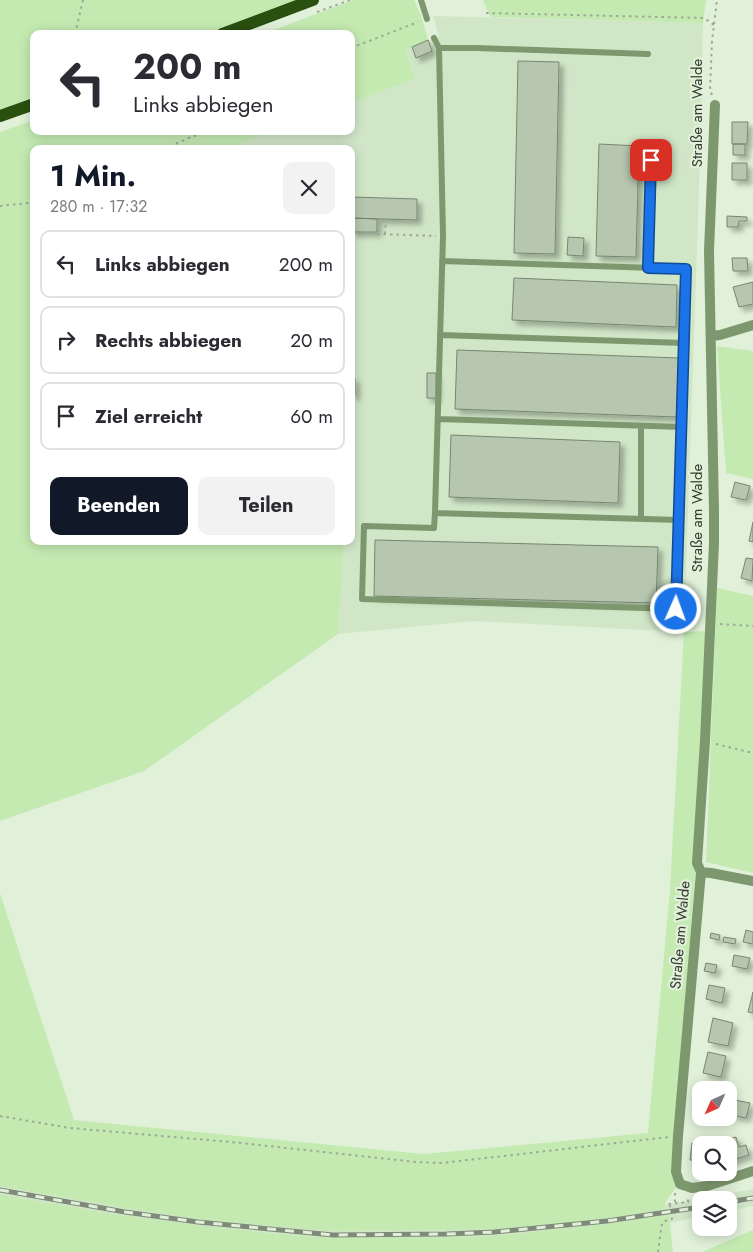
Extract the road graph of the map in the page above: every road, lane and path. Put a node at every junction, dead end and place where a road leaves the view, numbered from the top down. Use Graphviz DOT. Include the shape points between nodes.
graph roads {
  1 [pos="83,0"];
  2 [pos="313,0"];
  3 [pos="421,0"];
  4 [pos="717,0"];
  5 [pos="486,13"];
  6 [pos="428,19"];
  7 [pos="714,24"];
  8 [pos="76,30"];
  9 [pos="233,30"];
  10 [pos="434,38"];
  11 [pos="355,46"];
  12 [pos="439,48"];
  13 [pos="648,54"];
  14 [pos="30,105"];
  15 [pos="715,105"];
  16 [pos="0,116"];
  17 [pos="196,135"];
  18 [pos="173,145"];
  19 [pos="651,160"];
  20 [pos="30,202"];
  21 [pos="0,206"];
  22 [pos="386,219"];
  23 [pos="355,233"];
  24 [pos="385,234"];
  25 [pos="443,236"];
  26 [pos="442,261"];
  27 [pos="648,268"];
  28 [pos="753,324"];
  29 [pos="440,335"];
  30 [pos="711,336"];
  31 [pos="684,343"];
  32 [pos="438,419"];
  33 [pos="641,426"];
  34 [pos="682,427"];
  35 [pos="435,513"];
  36 [pos="641,519"];
  37 [pos="679,520"];
  38 [pos="710,623"];
  39 [pos="753,626"];
  40 [pos="705,741"];
  41 [pos="753,753"];
  42 [pos="701,872"];
  43 [pos="753,881"];
  44 [pos="0,1116"];
  45 [pos="678,1136"];
  46 [pos="753,1171"];
  47 [pos="680,1184"];
  48 [pos="688,1198"];
  49 [pos="675,1203"];
  50 [pos="658,1252"];
  1 -- 8 [label="path"];
  2 -- 9 [label="main road"];
  3 -- 6 [label="lane"];
  4 -- 7 [label="path, Straße am Walde"];
  5 -- 7 [label="path" via="704,18"];
  6 -- 11 [label="path"];
  7 -- 15 [label="path, Straße am Walde" via="710,90"];
  10 -- 12 [label="lane"];
  12 -- 13 [label="lane"];
  12 -- 25 [label="lane"];
  14 -- 16 [label="main road"];
  15 -- 30 [label="street, Straße am Walde" via="709,251"];
  17 -- 18 [label="path"];
  19 -- 27 [label="lane"];
  20 -- 21 [label="path"];
  22 -- 24 [label="path"];
  23 -- 24 [label="path"];
  24 -- 25 [label="path"];
  25 -- 26 [label="lane"];
  26 -- 27 [label="lane"];
  26 -- 29 [label="lane"];
  27 -- 31 [label="lane" via="686,269"];
  28 -- 30 [label="street"];
  29 -- 31 [label="lane"];
  29 -- 32 [label="lane"];
  30 -- 38 [label="street, Straße am Walde" via="714,511"];
  31 -- 34 [label="lane"];
  32 -- 33 [label="lane"];
  32 -- 35 [label="lane"];
  33 -- 34 [label="lane"];
  33 -- 36 [label="lane"];
  34 -- 37 [label="lane"];
  35 -- 36 [label="lane"];
  35 -- 37 [label="lane" via="434,528 364,526 362,598 676,609"];
  36 -- 37 [label="lane"];
  38 -- 39 [label="path"];
  38 -- 40 [label="street, Straße am Walde"];
  40 -- 41 [label="path"];
  40 -- 42 [label="street, Straße am Walde" via="697,863"];
  42 -- 43 [label="street"];
  42 -- 45 [label="street, Straße am Walde"];
  44 -- 45 [label="path" via="70,1128 424,1163"];
  45 -- 47 [label="street, Straße am Walde" via="676,1172"];
  46 -- 47 [label="street" via="706,1186 692,1188"];
  47 -- 49 [label="path"];
  48 -- 49 [label="path" via="688,1202"];
  49 -- 50 [label="path" via="668,1204 672,1219 662,1223"];
}
